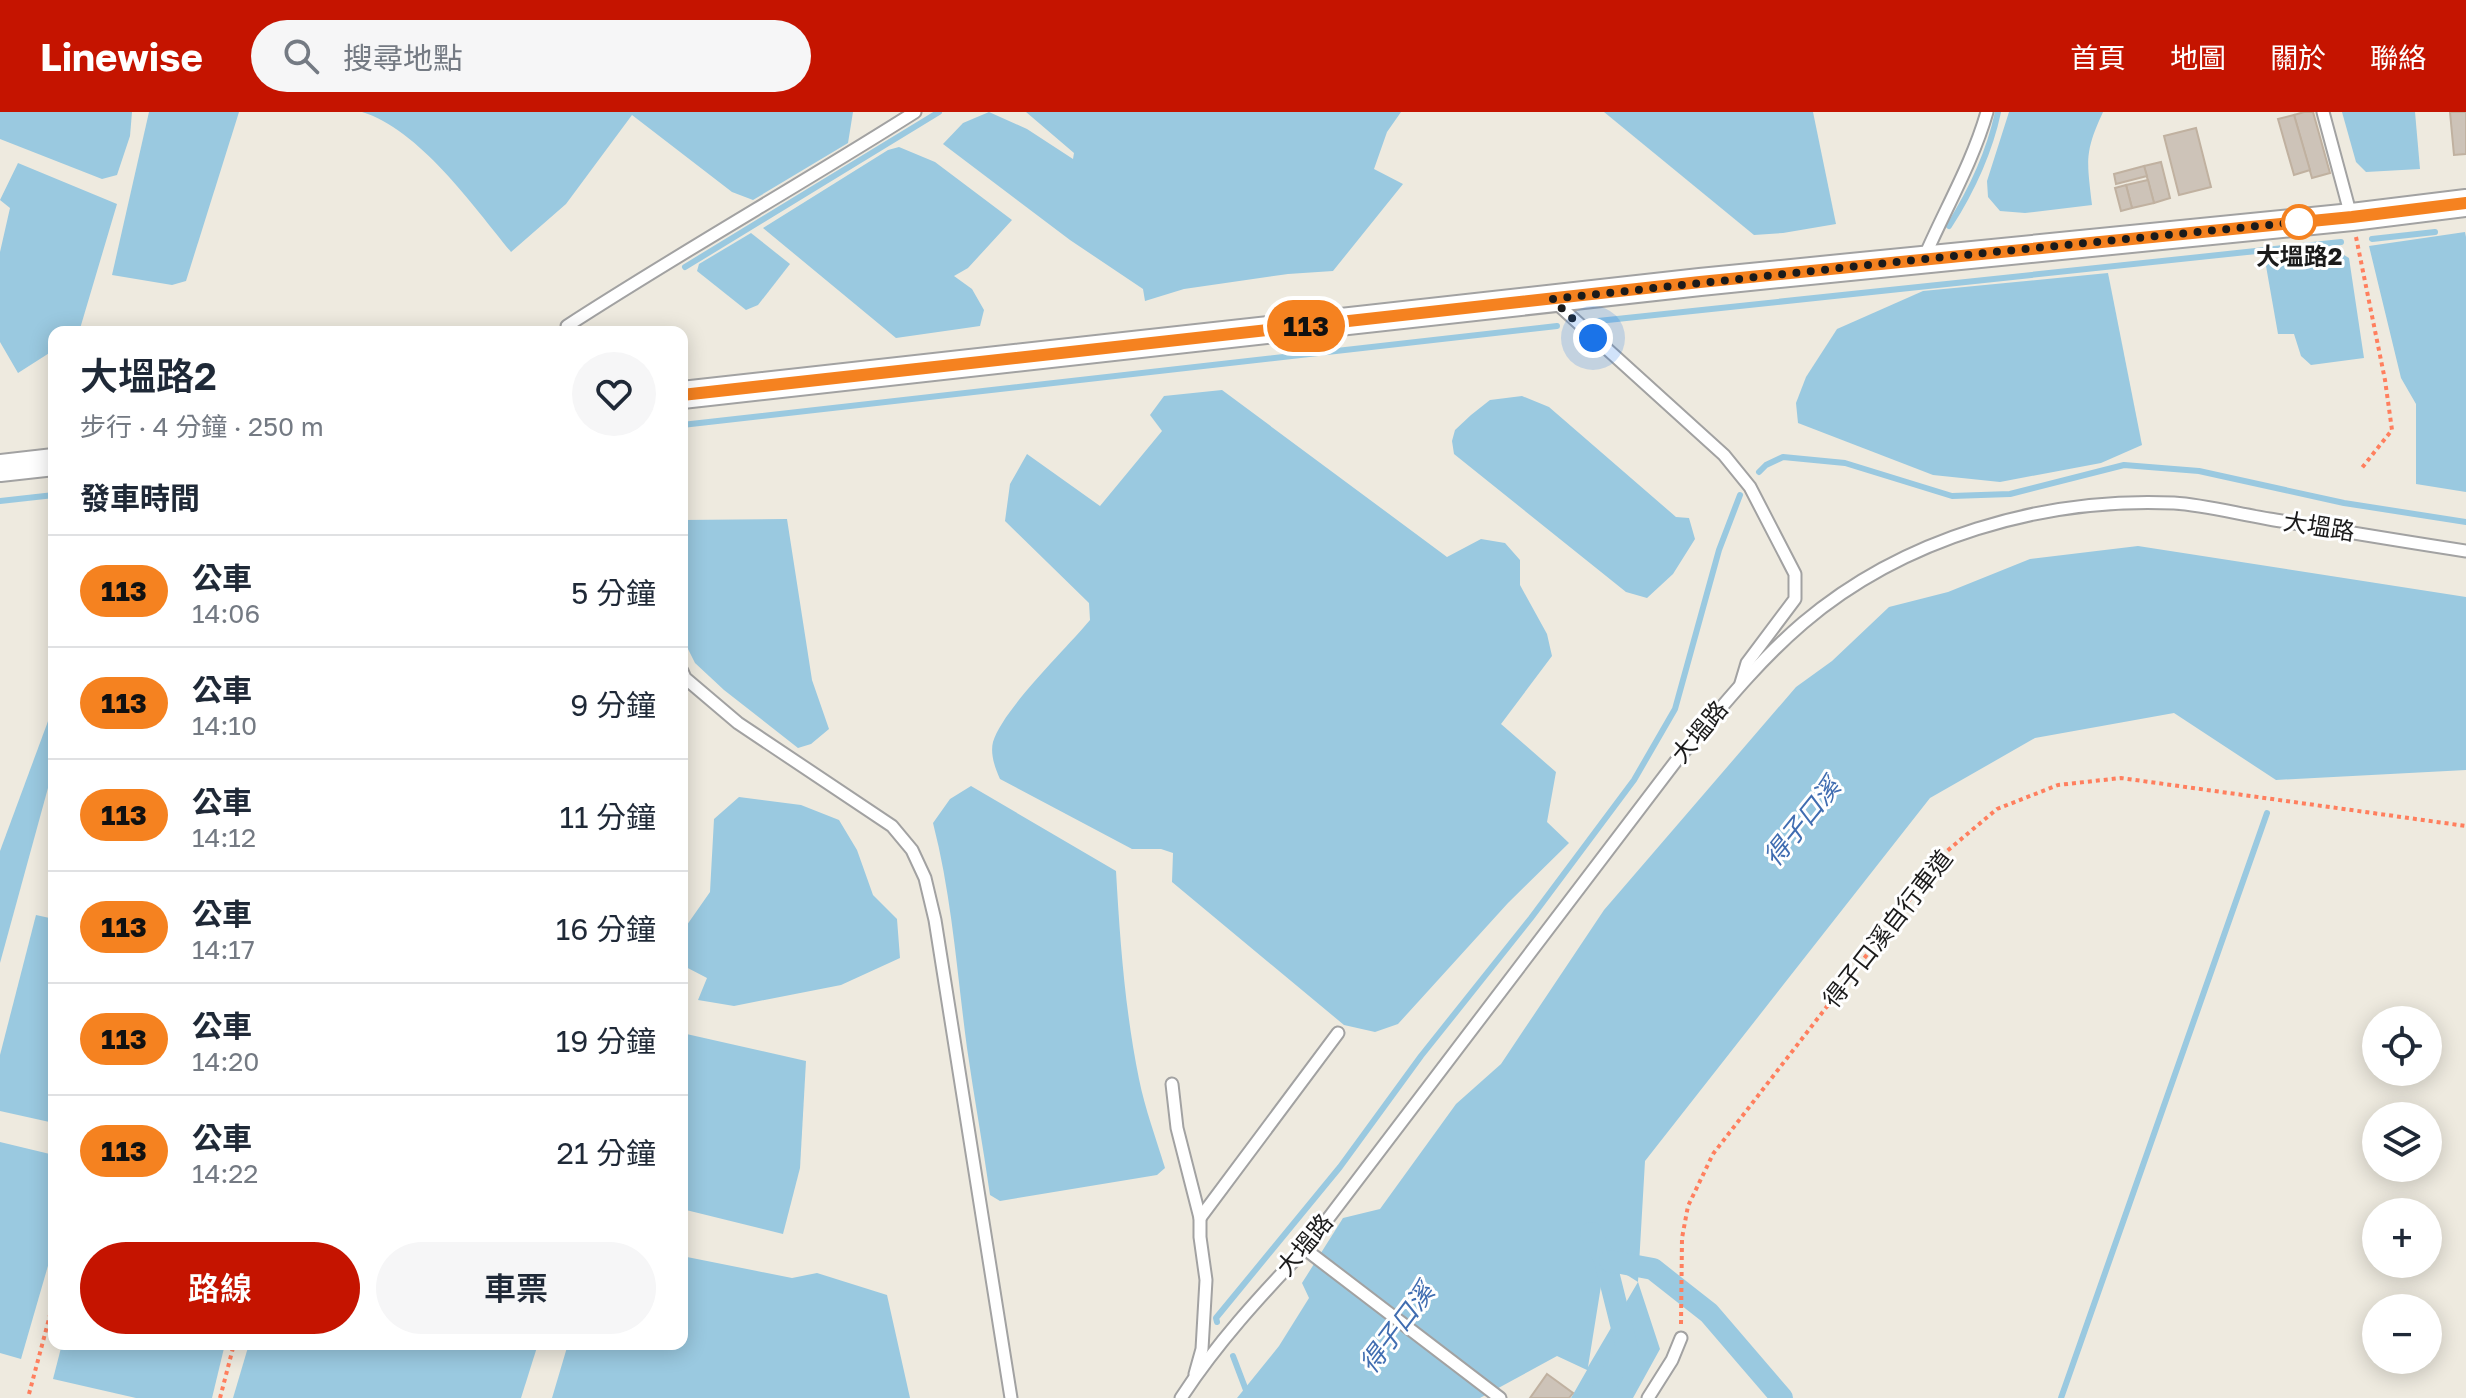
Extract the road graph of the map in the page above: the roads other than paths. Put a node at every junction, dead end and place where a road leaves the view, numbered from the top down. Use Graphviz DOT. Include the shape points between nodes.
graph roads {
  1 [pos="915,112"];
  2 [pos="1987,112"];
  3 [pos="2323,112"];
  4 [pos="2466,203"];
  5 [pos="2352,217"];
  6 [pos="1924,259"];
  7 [pos="1552,299"];
  8 [pos="567,326"];
  9 [pos="688,394"];
  10 [pos="48,463"];
  11 [pos="0,468"];
  12 [pos="2466,551"];
  13 [pos="688,681"];
  14 [pos="1741,684"];
  15 [pos="1338,1033"];
  16 [pos="1172,1084"];
  17 [pos="1200,1218"];
  18 [pos="1305,1249"];
  19 [pos="1681,1338"];
  20 [pos="1194,1378"];
  21 [pos="1011,1398"];
  22 [pos="1181,1398"];
  23 [pos="1500,1398"];
  24 [pos="1648,1398"];
  1 -- 8 [label="lane"];
  2 -- 6 [label="lane"];
  3 -- 5 [label="lane"];
  4 -- 5 [label="street"];
  5 -- 6 [label="street"];
  6 -- 7 [label="street"];
  7 -- 9 [label="street"];
  7 -- 14 [label="lane" via="1724,455 1750,487 1795,574 1795,599 1747,663"];
  10 -- 11 [label="street"];
  12 -- 14 [label="lane, 大塭路" via="2175,503 2080,505 1940,542 1858,581 1802,624"];
  13 -- 21 [label="lane" via="738,723 892,826 912,850 925,878"];
  14 -- 18 [label="lane, 大塭路" via="1628,822"];
  15 -- 17 [label="lane"];
  16 -- 17 [label="lane" via="1177,1128"];
  17 -- 20 [label="lane" via="1206,1280 1202,1349"];
  18 -- 20 [label="lane, 大塭路"];
  18 -- 23 [label="lane"];
  19 -- 24 [label="lane"];
  20 -- 22 [label="lane, 大塭路"];
}
